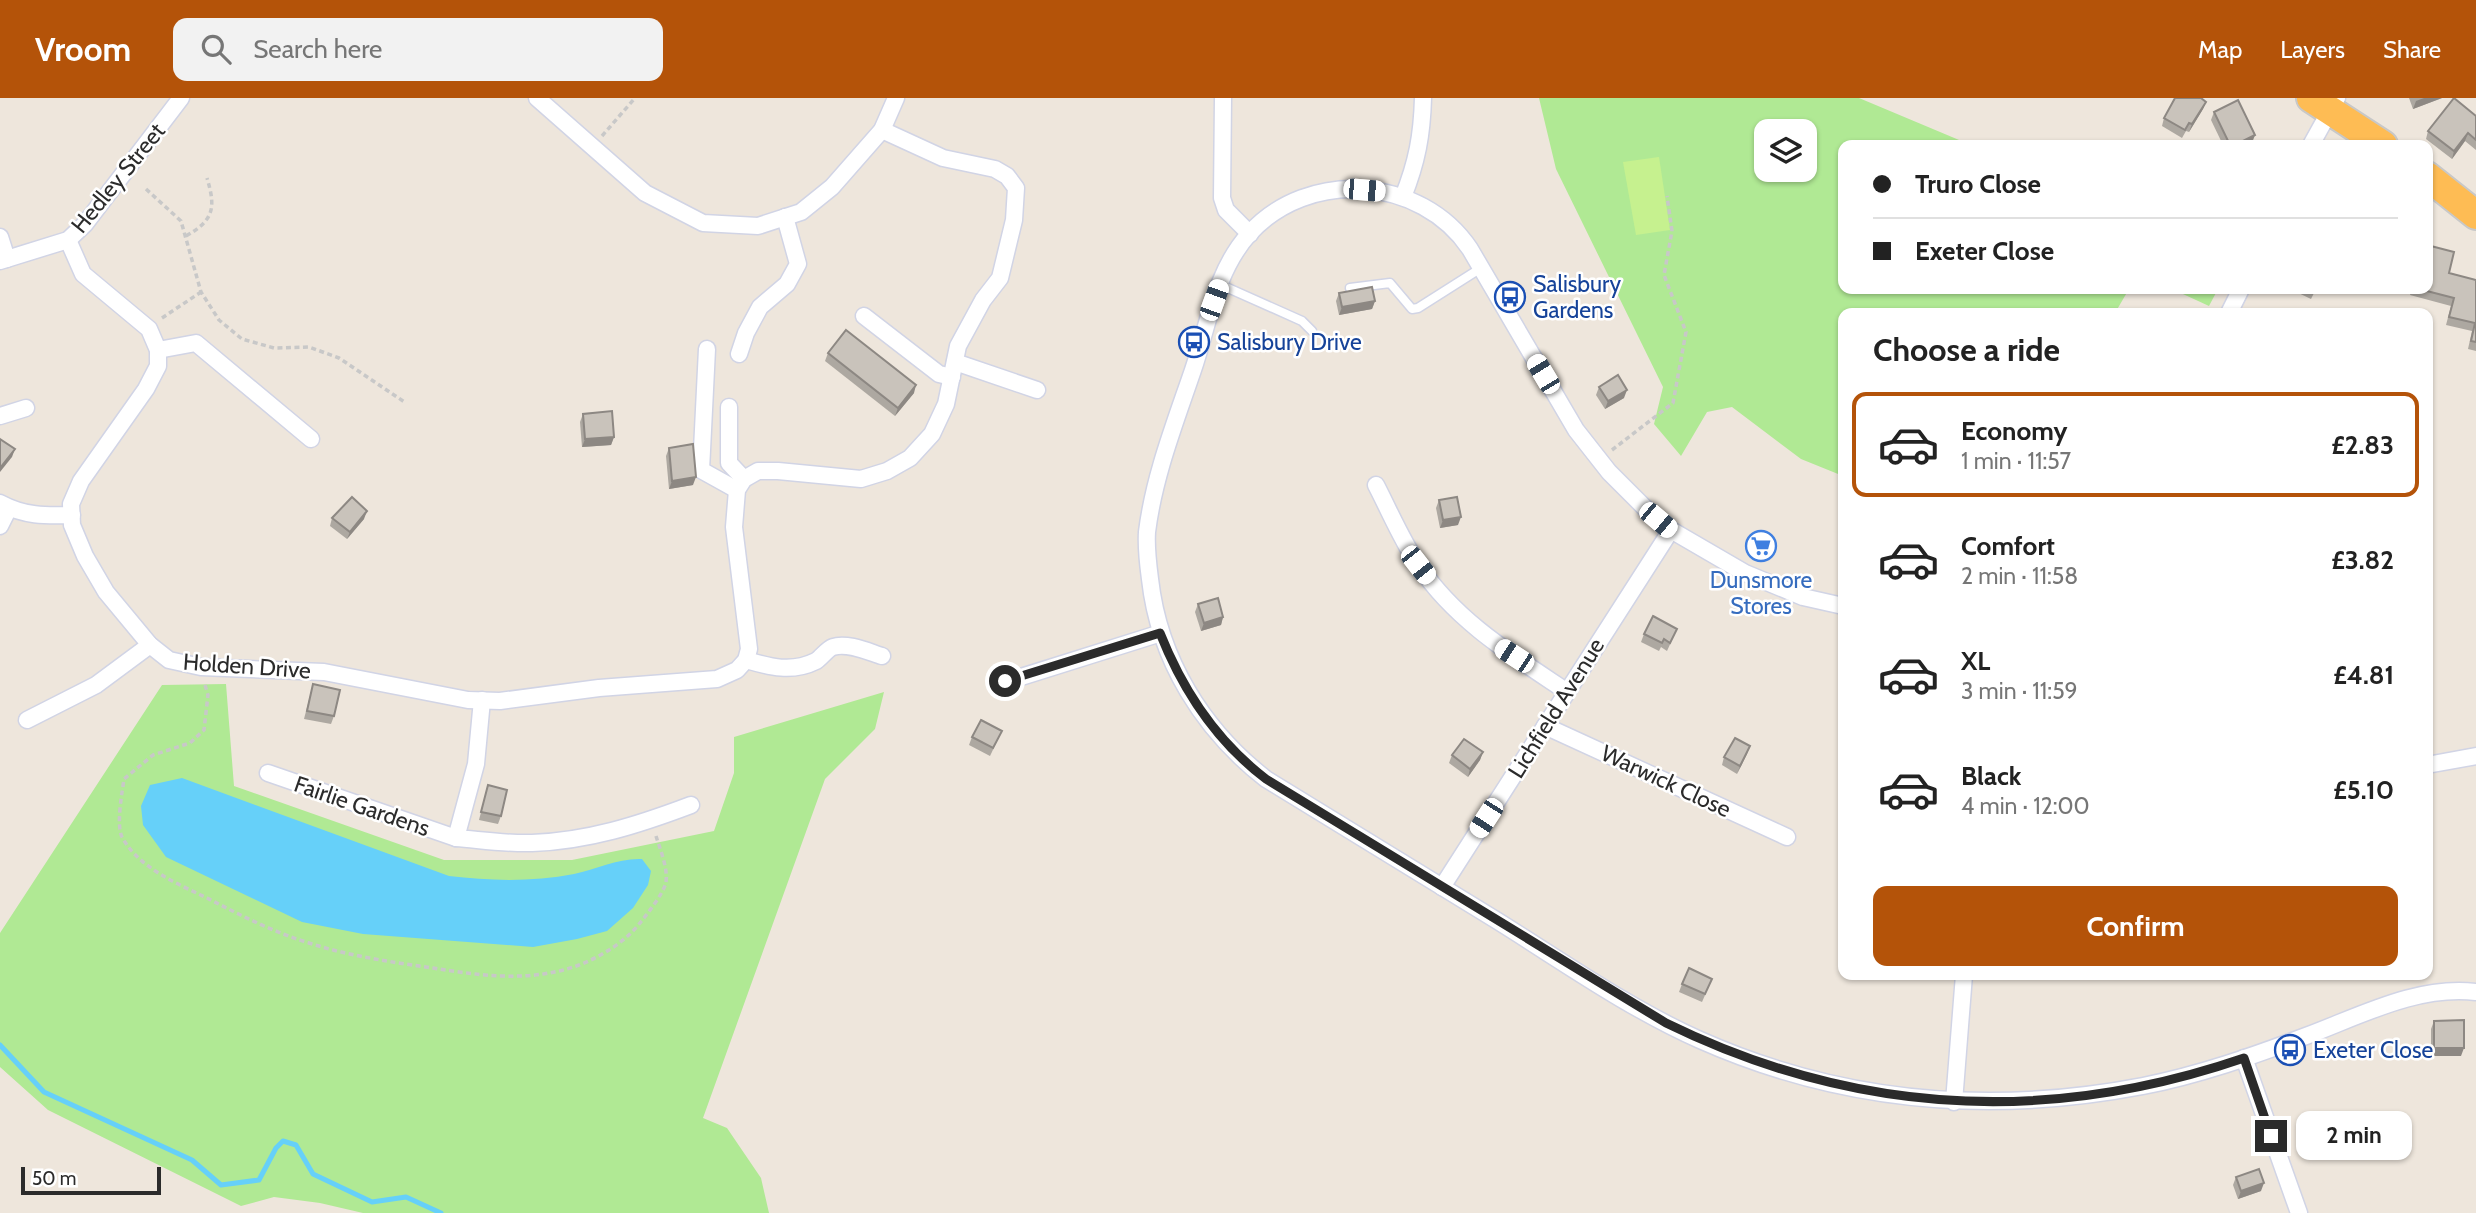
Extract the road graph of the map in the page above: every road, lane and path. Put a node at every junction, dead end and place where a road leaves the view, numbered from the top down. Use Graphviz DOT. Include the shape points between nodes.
graph roads {
  1 [pos="181,98"];
  2 [pos="537,98"];
  3 [pos="635,98"];
  4 [pos="896,98"];
  5 [pos="1223,98"];
  6 [pos="1423,98"];
  7 [pos="2325,102"];
  8 [pos="882,130"];
  9 [pos="2313,140"];
  10 [pos="2376,140"];
  11 [pos="593,147"];
  12 [pos="208,178"];
  13 [pos="2433,181"];
  14 [pos="146,189"];
  15 [pos="1667,196"];
  16 [pos="1403,197"];
  17 [pos="2476,215"];
  18 [pos="785,217"];
  19 [pos="1250,234"];
  20 [pos="185,236"];
  21 [pos="0,237"];
  22 [pos="68,240"];
  23 [pos="4,260"];
  24 [pos="1481,268"];
  25 [pos="1219,284"];
  26 [pos="1350,288"];
  27 [pos="201,292"];
  28 [pos="864,316"];
  29 [pos="149,329"];
  30 [pos="1312,331"];
  31 [pos="707,349"];
  32 [pos="159,350"];
  33 [pos="739,354"];
  34 [pos="953,370"];
  35 [pos="1037,390"];
  36 [pos="406,403"];
  37 [pos="729,407"];
  38 [pos="26,408"];
  39 [pos="0,416"];
  40 [pos="311,439"];
  41 [pos="1599,460"];
  42 [pos="740,485"];
  43 [pos="1376,485"];
  44 [pos="5,505"];
  45 [pos="72,515"];
  46 [pos="0,526"];
  47 [pos="1671,530"];
  48 [pos="1838,605"];
  49 [pos="1160,633"];
  50 [pos="150,645"];
  51 [pos="882,656"];
  52 [pos="746,660"];
  53 [pos="201,667"];
  54 [pos="1005,681"];
  55 [pos="1566,691"];
  56 [pos="482,700"];
  57 [pos="27,720"];
  58 [pos="1545,726"];
  59 [pos="2476,756"];
  60 [pos="2433,764"];
  61 [pos="268,773"];
  62 [pos="691,805"];
  63 [pos="650,821"];
  64 [pos="1787,836"];
  65 [pos="456,838"];
  66 [pos="1442,887"];
  67 [pos="1964,980"];
  68 [pos="2476,992"];
  69 [pos="2244,1058"];
  70 [pos="1954,1102"];
  71 [pos="2299,1213"];
  1 -- 22 [label="street, Hedley Street"];
  2 -- 11 [label="street"];
  3 -- 11 [label="path"];
  4 -- 8 [label="street"];
  5 -- 19 [label="street" via="1222,198 1226,210"];
  6 -- 16 [label="street" via="1415,166"];
  7 -- 9 [label="street"];
  7 -- 10 [label="highway"];
  8 -- 18 [label="street" via="832,187 801,212"];
  8 -- 34 [label="street" via="943,158 995,169 1016,188 1014,220 1000,278 958,346"];
  11 -- 18 [label="street" via="645,193 703,223 758,226"];
  12 -- 20 [label="path" via="213,199 210,216"];
  13 -- 17 [label="highway"];
  14 -- 20 [label="path" via="181,221"];
  15 -- 41 [label="path" via="1672,231 1664,275 1686,332 1673,403"];
  16 -- 19 [label="street" via="1349,189 1328,191 1276,212"];
  16 -- 24 [label="street" via="1430,209 1457,230"];
  18 -- 33 [label="street" via="798,264 787,284 760,307"];
  19 -- 25 [label="street"];
  20 -- 27 [label="path"];
  21 -- 23 [label="street, Hedley Street"];
  22 -- 23 [label="street, Hedley Street"];
  22 -- 29 [label="street" via="83,274"];
  24 -- 26 [label="lane" via="1412,309 1390,283"];
  24 -- 41 [label="street" via="1562,408"];
  25 -- 30 [label="lane" via="1301,321"];
  25 -- 49 [label="street" via="1151,508 1149,566"];
  27 -- 29 [label="path"];
  27 -- 36 [label="path" via="219,320 242,339 274,348 309,347 339,358"];
  28 -- 34 [label="street" via="939,374"];
  29 -- 32 [label="street"];
  31 -- 42 [label="street" via="701,470"];
  32 -- 40 [label="street" via="196,343"];
  32 -- 45 [label="street" via="158,366 146,389 81,481 71,504"];
  34 -- 35 [label="street"];
  34 -- 42 [label="street" via="946,404 932,434 910,458 887,471 861,479 758,471"];
  37 -- 42 [label="street" via="729,463"];
  38 -- 39 [label="street"];
  41 -- 47 [label="street"];
  42 -- 52 [label="street" via="734,527 749,649"];
  43 -- 55 [label="street" via="1418,565 1443,595 1492,641"];
  44 -- 45 [label="street" via="40,516"];
  44 -- 46 [label="street"];
  45 -- 50 [label="street, Holden Drive" via="85,556 106,592"];
  47 -- 48 [label="street" via="1773,586"];
  47 -- 55 [label="street, Lichfield Avenue"];
  49 -- 54 [label="street"];
  49 -- 66 [label="street" via="1188,691 1233,752 1266,779"];
  50 -- 53 [label="street, Holden Drive" via="169,660"];
  50 -- 57 [label="street" via="96,685"];
  51 -- 52 [label="street" via="833,647 799,667 779,669"];
  52 -- 56 [label="street, Holden Drive" via="729,676 718,679"];
  53 -- 56 [label="street, Holden Drive" via="324,672"];
  53 -- 63 [label="path" via="208,695 204,730 190,743 153,755 124,779 121,835 142,862 178,884 308,943 454,972 516,976 587,963 632,933 666,883"];
  55 -- 58 [label="street, Lichfield Avenue"];
  56 -- 65 [label="street, Fairlie Gardens" via="476,764"];
  58 -- 64 [label="street, Warwick Close"];
  58 -- 66 [label="street, Lichfield Avenue"];
  59 -- 60 [label="street"];
  61 -- 65 [label="street, Fairlie Gardens"];
  62 -- 63 [label="street, Fairlie Gardens"];
  63 -- 65 [label="street, Fairlie Gardens" via="587,837 531,844"];
  66 -- 70 [label="street" via="1666,1023 1723,1050 1828,1083"];
  67 -- 70 [label="street"];
  68 -- 69 [label="street" via="2398,1000"];
  69 -- 70 [label="street" via="2174,1080 2074,1098"];
  69 -- 71 [label="street"];
}
